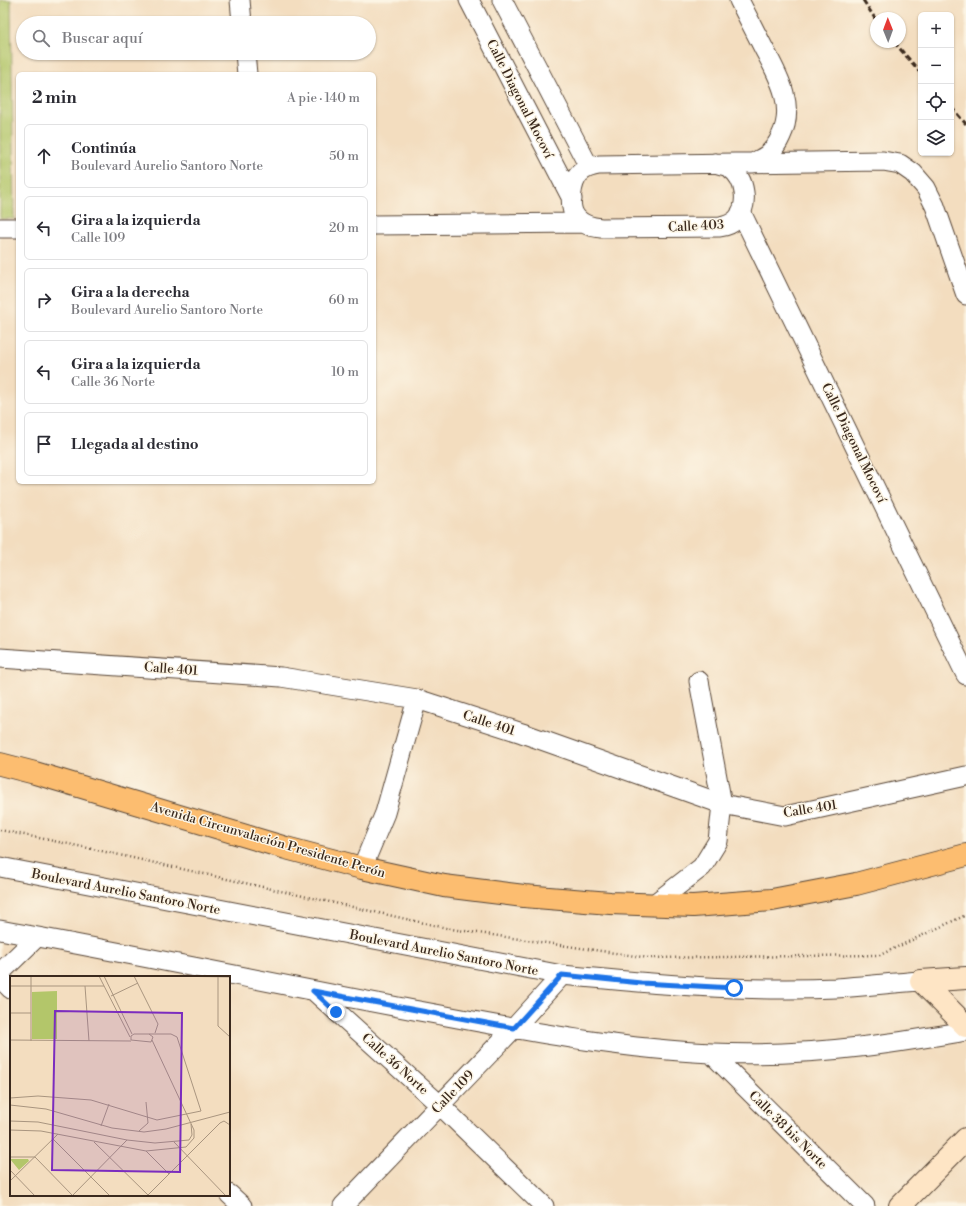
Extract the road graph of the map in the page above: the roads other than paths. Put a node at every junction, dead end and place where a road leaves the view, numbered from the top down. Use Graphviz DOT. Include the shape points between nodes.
graph roads {
  1 [pos="240,0"];
  2 [pos="469,0"];
  3 [pos="502,0"];
  4 [pos="738,0"];
  5 [pos="241,16"];
  6 [pos="246,60"];
  7 [pos="247,72"];
  8 [pos="715,163"];
  9 [pos="753,163"];
  10 [pos="589,167"];
  11 [pos="572,199"];
  12 [pos="741,212"];
  13 [pos="582,223"];
  14 [pos="376,225"];
  15 [pos="0,228"];
  16 [pos="16,228"];
  17 [pos="966,295"];
  18 [pos="0,658"];
  19 [pos="966,675"];
  20 [pos="699,681"];
  21 [pos="417,699"];
  22 [pos="0,764"];
  23 [pos="966,776"];
  24 [pos="722,804"];
  25 [pos="966,856"];
  26 [pos="0,867"];
  27 [pos="362,868"];
  28 [pos="654,904"];
  29 [pos="0,930"];
  30 [pos="38,937"];
  31 [pos="0,973"];
  32 [pos="562,975"];
  33 [pos="0,978"];
  34 [pos="966,978"];
  35 [pos="921,981"];
  36 [pos="10,988"];
  37 [pos="313,991"];
  38 [pos="966,1026"];
  39 [pos="514,1028"];
  40 [pos="966,1032"];
  41 [pos="711,1053"];
  42 [pos="440,1105"];
  43 [pos="966,1139"];
  44 [pos="230,1195"];
  45 [pos="242,1206"];
  46 [pos="342,1206"];
  47 [pos="544,1206"];
  48 [pos="865,1206"];
  49 [pos="900,1206"];
  1 -- 5 [label="street"];
  2 -- 11 [label="street, Calle Diagonal Mocoví"];
  3 -- 10 [label="street"];
  4 -- 9 [label="street" via="776,71 786,104 785,125 777,144 767,155"];
  6 -- 7 [label="street"];
  8 -- 9 [label="street, Calle 403"];
  8 -- 10 [label="street, Calle 403"];
  8 -- 12 [label="street, Calle 403" via="731,169 742,184 744,202"];
  9 -- 17 [label="street, Calle 403" via="883,161 900,164 913,172 926,188 935,206"];
  10 -- 11 [label="street" via="580,173 576,180"];
  11 -- 13 [label="street" via="576,216"];
  12 -- 13 [label="street, Calle 403" via="729,225 720,227 601,228"];
  12 -- 19 [label="street, Calle Diagonal Mocoví"];
  13 -- 14 [label="street, Calle 403"];
  15 -- 16 [label="street"];
  18 -- 21 [label="street, Calle 401" via="281,677"];
  20 -- 24 [label="street"];
  21 -- 24 [label="street, Calle 401" via="522,733"];
  21 -- 27 [label="street" via="385,813"];
  22 -- 27 [label="main road, Avenida Circunvalación Presidente Perón"];
  23 -- 24 [label="street, Calle 401" via="786,816"];
  24 -- 28 [label="street" via="718,841 702,867"];
  25 -- 28 [label="main road, Avenida Circunvalación Presidente Perón" via="856,884 772,900 693,906"];
  26 -- 32 [label="street, Boulevard Aurelio Santoro Norte"];
  27 -- 28 [label="main road, Avenida Circunvalación Presidente Perón" via="444,886 524,896"];
  29 -- 30 [label="street"];
  30 -- 31 [label="street"];
  30 -- 37 [label="street"];
  32 -- 35 [label="street, Boulevard Aurelio Santoro Norte" via="649,984 751,988 836,988"];
  32 -- 39 [label="street, Calle 109"];
  33 -- 36 [label="street"];
  34 -- 35 [label="street, Boulevard Aurelio Santoro Norte"];
  35 -- 38 [label="street"];
  37 -- 39 [label="street"];
  37 -- 42 [label="street, Calle 36 Norte"];
  39 -- 41 [label="street" via="614,1044"];
  39 -- 42 [label="street, Calle 109"];
  40 -- 41 [label="street" via="831,1050 771,1054"];
  41 -- 48 [label="street, Calle 38 bis Norte"];
  42 -- 46 [label="street, Calle 109"];
  42 -- 47 [label="street, Calle 36 Norte"];
  43 -- 49 [label="street"];
  44 -- 45 [label="street"];
}
